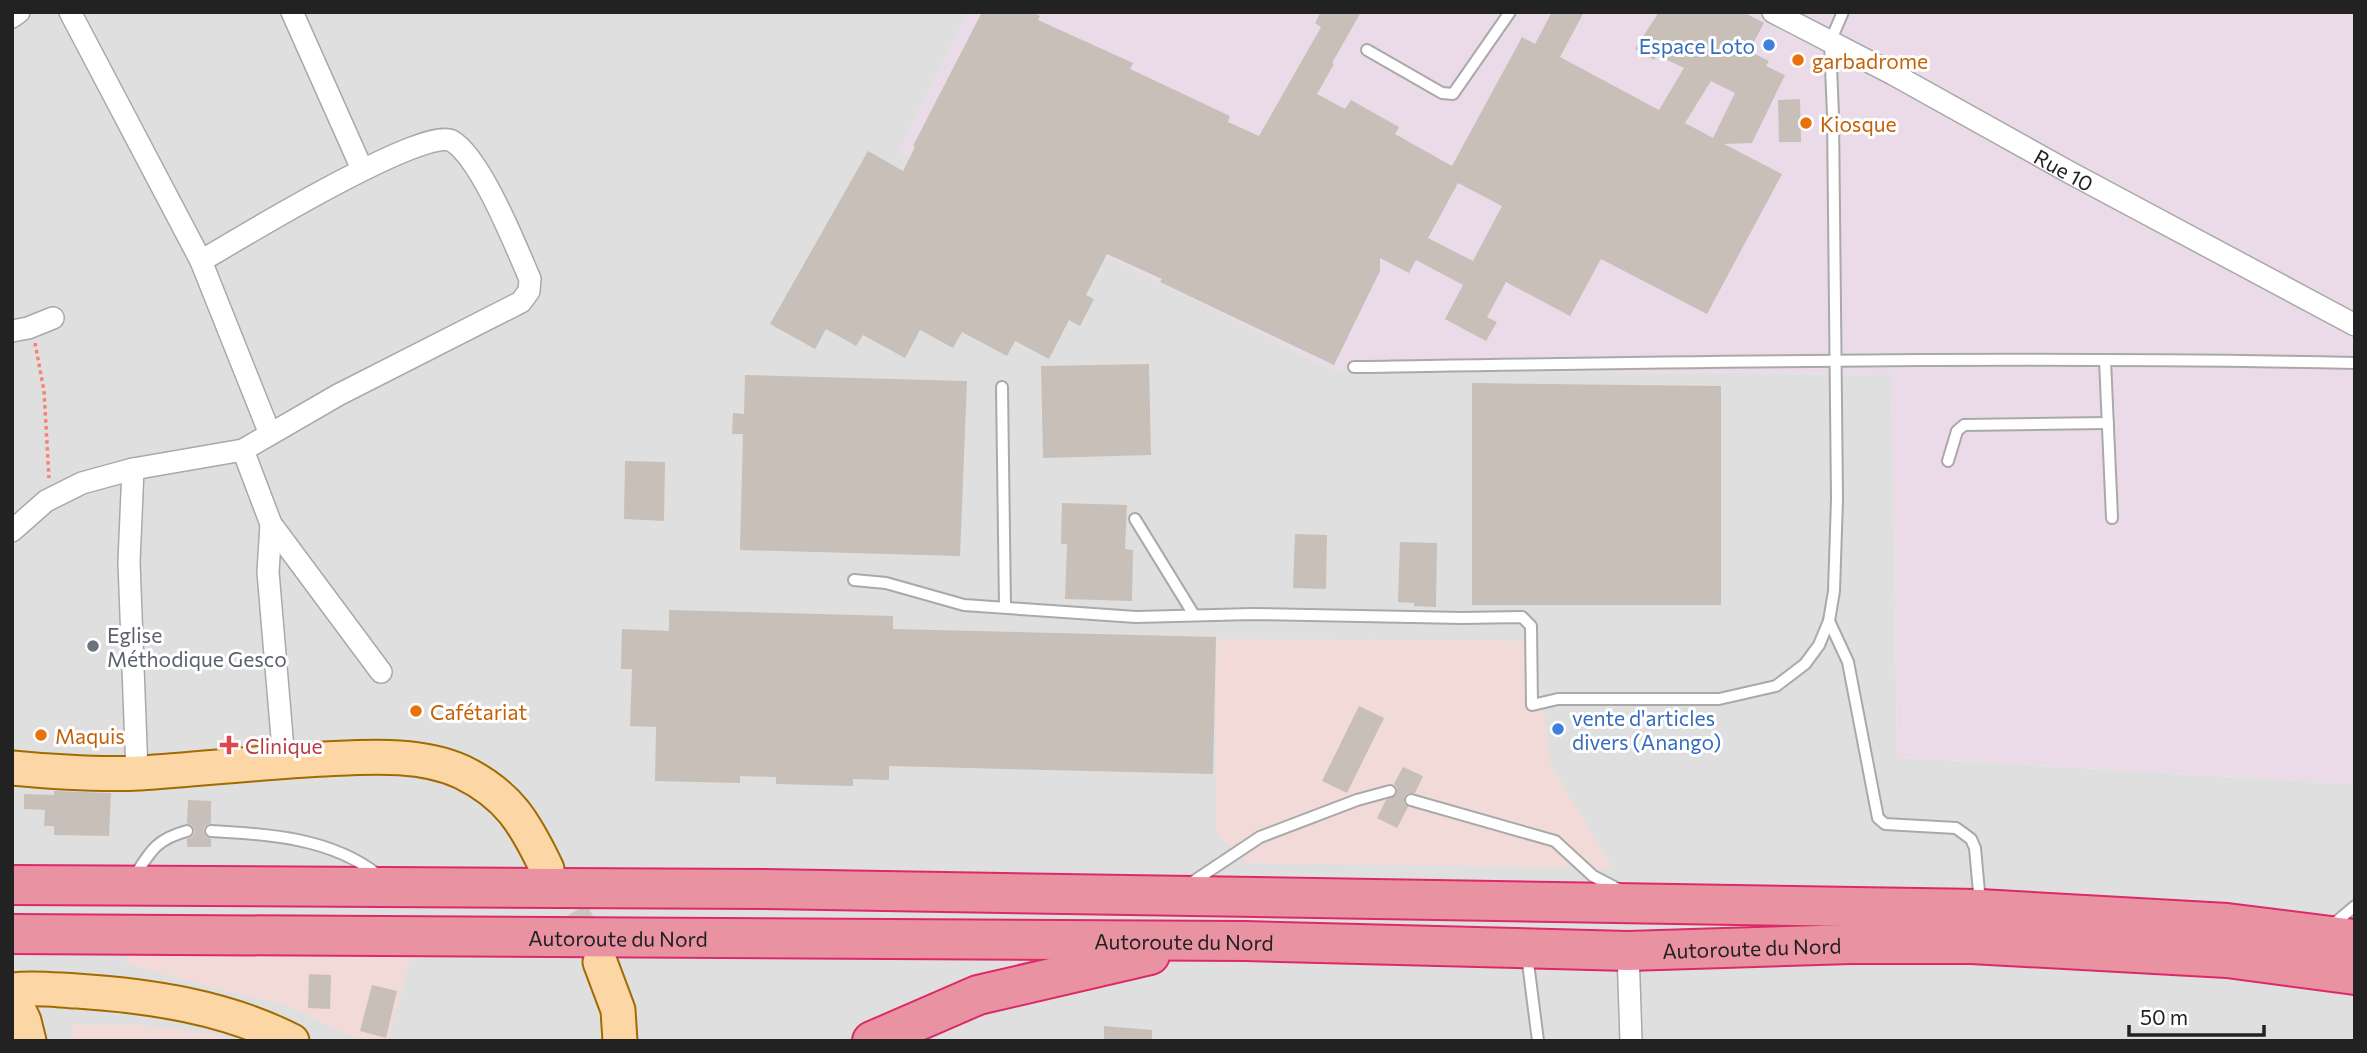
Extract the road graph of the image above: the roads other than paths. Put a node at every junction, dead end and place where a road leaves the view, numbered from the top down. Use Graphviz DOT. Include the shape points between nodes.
graph roads {
  1 [pos="19,12"];
  2 [pos="70,12"];
  3 [pos="292,12"];
  4 [pos="1773,12"];
  5 [pos="1843,12"];
  6 [pos="1509,13"];
  7 [pos="12,17"];
  8 [pos="1830,42"];
  9 [pos="1367,50"];
  10 [pos="362,169"];
  11 [pos="201,261"];
  12 [pos="53,318"];
  13 [pos="2355,326"];
  14 [pos="20,330"];
  15 [pos="1835,360"];
  16 [pos="2105,360"];
  17 [pos="2355,363"];
  18 [pos="1354,367"];
  19 [pos="1002,387"];
  20 [pos="2108,423"];
  21 [pos="270,434"];
  22 [pos="243,450"];
  23 [pos="1948,461"];
  24 [pos="133,469"];
  25 [pos="1135,519"];
  26 [pos="2112,519"];
  27 [pos="271,524"];
  28 [pos="12,531"];
  29 [pos="854,580"];
  30 [pos="1005,607"];
  31 [pos="1194,615"];
  32 [pos="1829,621"];
  33 [pos="381,672"];
  34 [pos="284,761"];
  35 [pos="12,768"];
  36 [pos="137,773"];
  37 [pos="1390,792"];
  38 [pos="1411,800"];
  39 [pos="187,831"];
  40 [pos="211,831"];
  41 [pos="547,869"];
  42 [pos="12,885"];
  43 [pos="129,885"];
  44 [pos="394,888"];
  45 [pos="1171,897"];
  46 [pos="1643,902"];
  47 [pos="2355,906"];
  48 [pos="1980,909"];
  49 [pos="12,934"];
  50 [pos="2339,936"];
  51 [pos="1245,941"];
  52 [pos="1527,949"];
  53 [pos="1628,951"];
  54 [pos="600,962"];
  55 [pos="2355,975"];
  56 [pos="20,1012"];
  57 [pos="292,1041"];
  58 [pos="620,1041"];
  59 [pos="872,1041"];
  60 [pos="1538,1041"];
  61 [pos="1631,1041"];
  1 -- 7 [label="street"];
  2 -- 11 [label="street"];
  3 -- 10 [label="street"];
  4 -- 8 [label="street, Rue 10"];
  5 -- 8 [label="lane"];
  6 -- 9 [label="lane" via="1452,94 1442,93"];
  8 -- 13 [label="street, Rue 10"];
  8 -- 15 [label="lane"];
  10 -- 11 [label="street"];
  10 -- 21 [label="street" via="436,139 451,140 470,158 501,212 530,279 529,290 521,302"];
  11 -- 21 [label="street"];
  12 -- 14 [label="street"];
  15 -- 16 [label="lane"];
  15 -- 18 [label="lane"];
  15 -- 32 [label="lane" via="1838,499"];
  16 -- 17 [label="lane"];
  16 -- 20 [label="lane"];
  19 -- 30 [label="lane"];
  20 -- 23 [label="lane" via="1964,425 1957,431"];
  20 -- 26 [label="lane"];
  21 -- 22 [label="street"];
  22 -- 24 [label="street"];
  22 -- 27 [label="street"];
  24 -- 28 [label="street" via="57,494"];
  24 -- 36 [label="street" via="129,562"];
  25 -- 31 [label="lane"];
  27 -- 33 [label="street"];
  27 -- 34 [label="street" via="268,572"];
  29 -- 30 [label="lane" via="886,583 964,604"];
  30 -- 31 [label="lane" via="1136,617"];
  31 -- 32 [label="lane" via="1522,617 1531,626 1532,705 1558,699 1719,699 1776,685 1805,664"];
  32 -- 48 [label="lane" via="1849,662 1878,818 1885,824 1956,828 1971,839"];
  34 -- 36 [label="main road"];
  34 -- 41 [label="main road" via="419,760 460,771 511,806"];
  35 -- 36 [label="main road"];
  37 -- 45 [label="lane" via="1260,837"];
  38 -- 46 [label="lane" via="1555,841 1593,876"];
  39 -- 43 [label="lane" via="153,847"];
  40 -- 44 [label="lane" via="278,835 345,854"];
  42 -- 43 [label="highway, Autoroute du Nord"];
  43 -- 44 [label="highway, Autoroute du Nord"];
  44 -- 45 [label="highway, Autoroute du Nord"];
  45 -- 46 [label="highway, Autoroute du Nord"];
  46 -- 48 [label="highway, Autoroute du Nord"];
  47 -- 50 [label="lane"];
  48 -- 50 [label="highway, Autoroute du Nord" via="2227,923"];
  49 -- 51 [label="highway, Autoroute du Nord"];
  51 -- 52 [label="highway, Autoroute du Nord"];
  51 -- 59 [label="highway" via="1184,946 978,995"];
  52 -- 53 [label="highway, Autoroute du Nord"];
  52 -- 60 [label="lane"];
  53 -- 55 [label="highway, Autoroute du Nord" via="1971,944 2227,958"];
  53 -- 61 [label="street"];
  54 -- 58 [label="main road" via="618,1010"];
  56 -- 57 [label="main road" via="28,988 86,992 169,1001 221,1013"];
}
